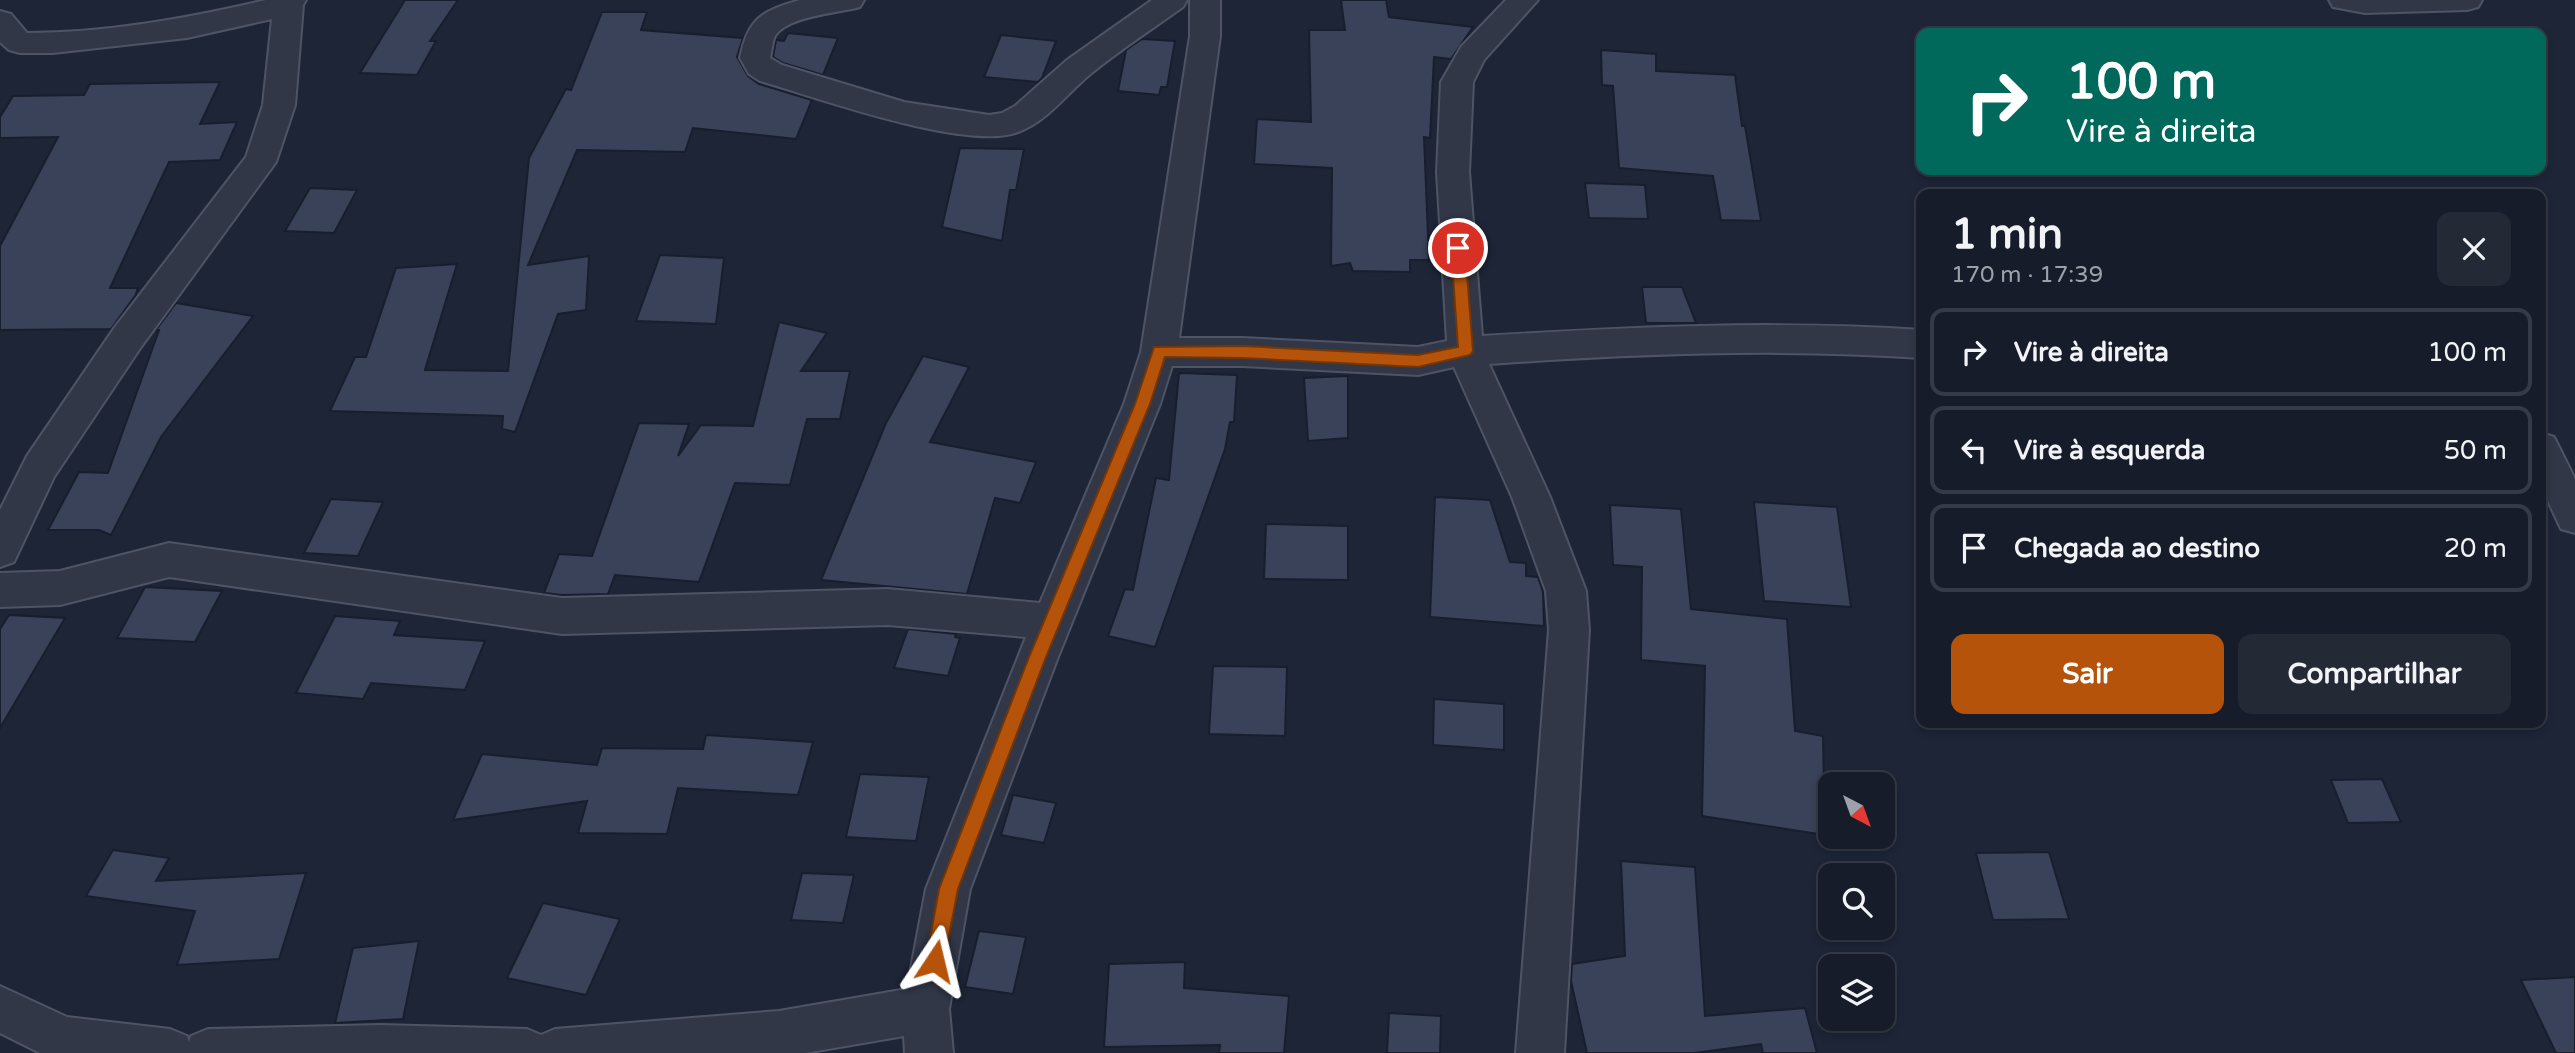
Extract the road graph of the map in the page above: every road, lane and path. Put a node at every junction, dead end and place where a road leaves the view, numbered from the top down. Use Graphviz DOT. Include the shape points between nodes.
graph roads {
  1 [pos="849,0"];
  2 [pos="1172,0"];
  3 [pos="1205,0"];
  4 [pos="1523,0"];
  5 [pos="2344,0"];
  6 [pos="2467,0"];
  7 [pos="290,2"];
  8 [pos="0,21"];
  9 [pos="1916,344"];
  10 [pos="1465,351"];
  11 [pos="1159,352"];
  12 [pos="2546,458"];
  13 [pos="2575,517"];
  14 [pos="0,550"];
  15 [pos="0,590"];
  16 [pos="1052,622"];
  17 [pos="0,1009"];
  18 [pos="928,1031"];
  19 [pos="170,1053"];
  20 [pos="232,1053"];
  21 [pos="527,1053"];
  22 [pos="555,1053"];
  23 [pos="1540,1053"];
  1 -- 2 [label="street" via="767,24 760,33 755,58 760,66 892,109 989,126 1008,124 1026,114 1078,68"];
  3 -- 11 [label="street" via="1205,36"];
  4 -- 10 [label="street" via="1472,54 1457,82 1453,172"];
  5 -- 6 [label="street"];
  7 -- 8 [label="street" via="187,27 53,43 20,43"];
  7 -- 14 [label="street" via="281,102 260,162 128,337 40,467"];
  9 -- 10 [label="street" via="1835,338 1641,340"];
  10 -- 11 [label="street" via="1418,361"];
  10 -- 23 [label="street" via="1531,497 1566,591 1569,630"];
  11 -- 16 [label="street"];
  12 -- 13 [label="street"];
  15 -- 16 [label="street" via="56,589 170,560 562,616 888,607"];
  16 -- 18 [label="street" via="948,889"];
  17 -- 19 [label="street" via="64,1040"];
  18 -- 22 [label="street" via="779,1034"];
  20 -- 21 [label="street" via="381,1049"];
}
